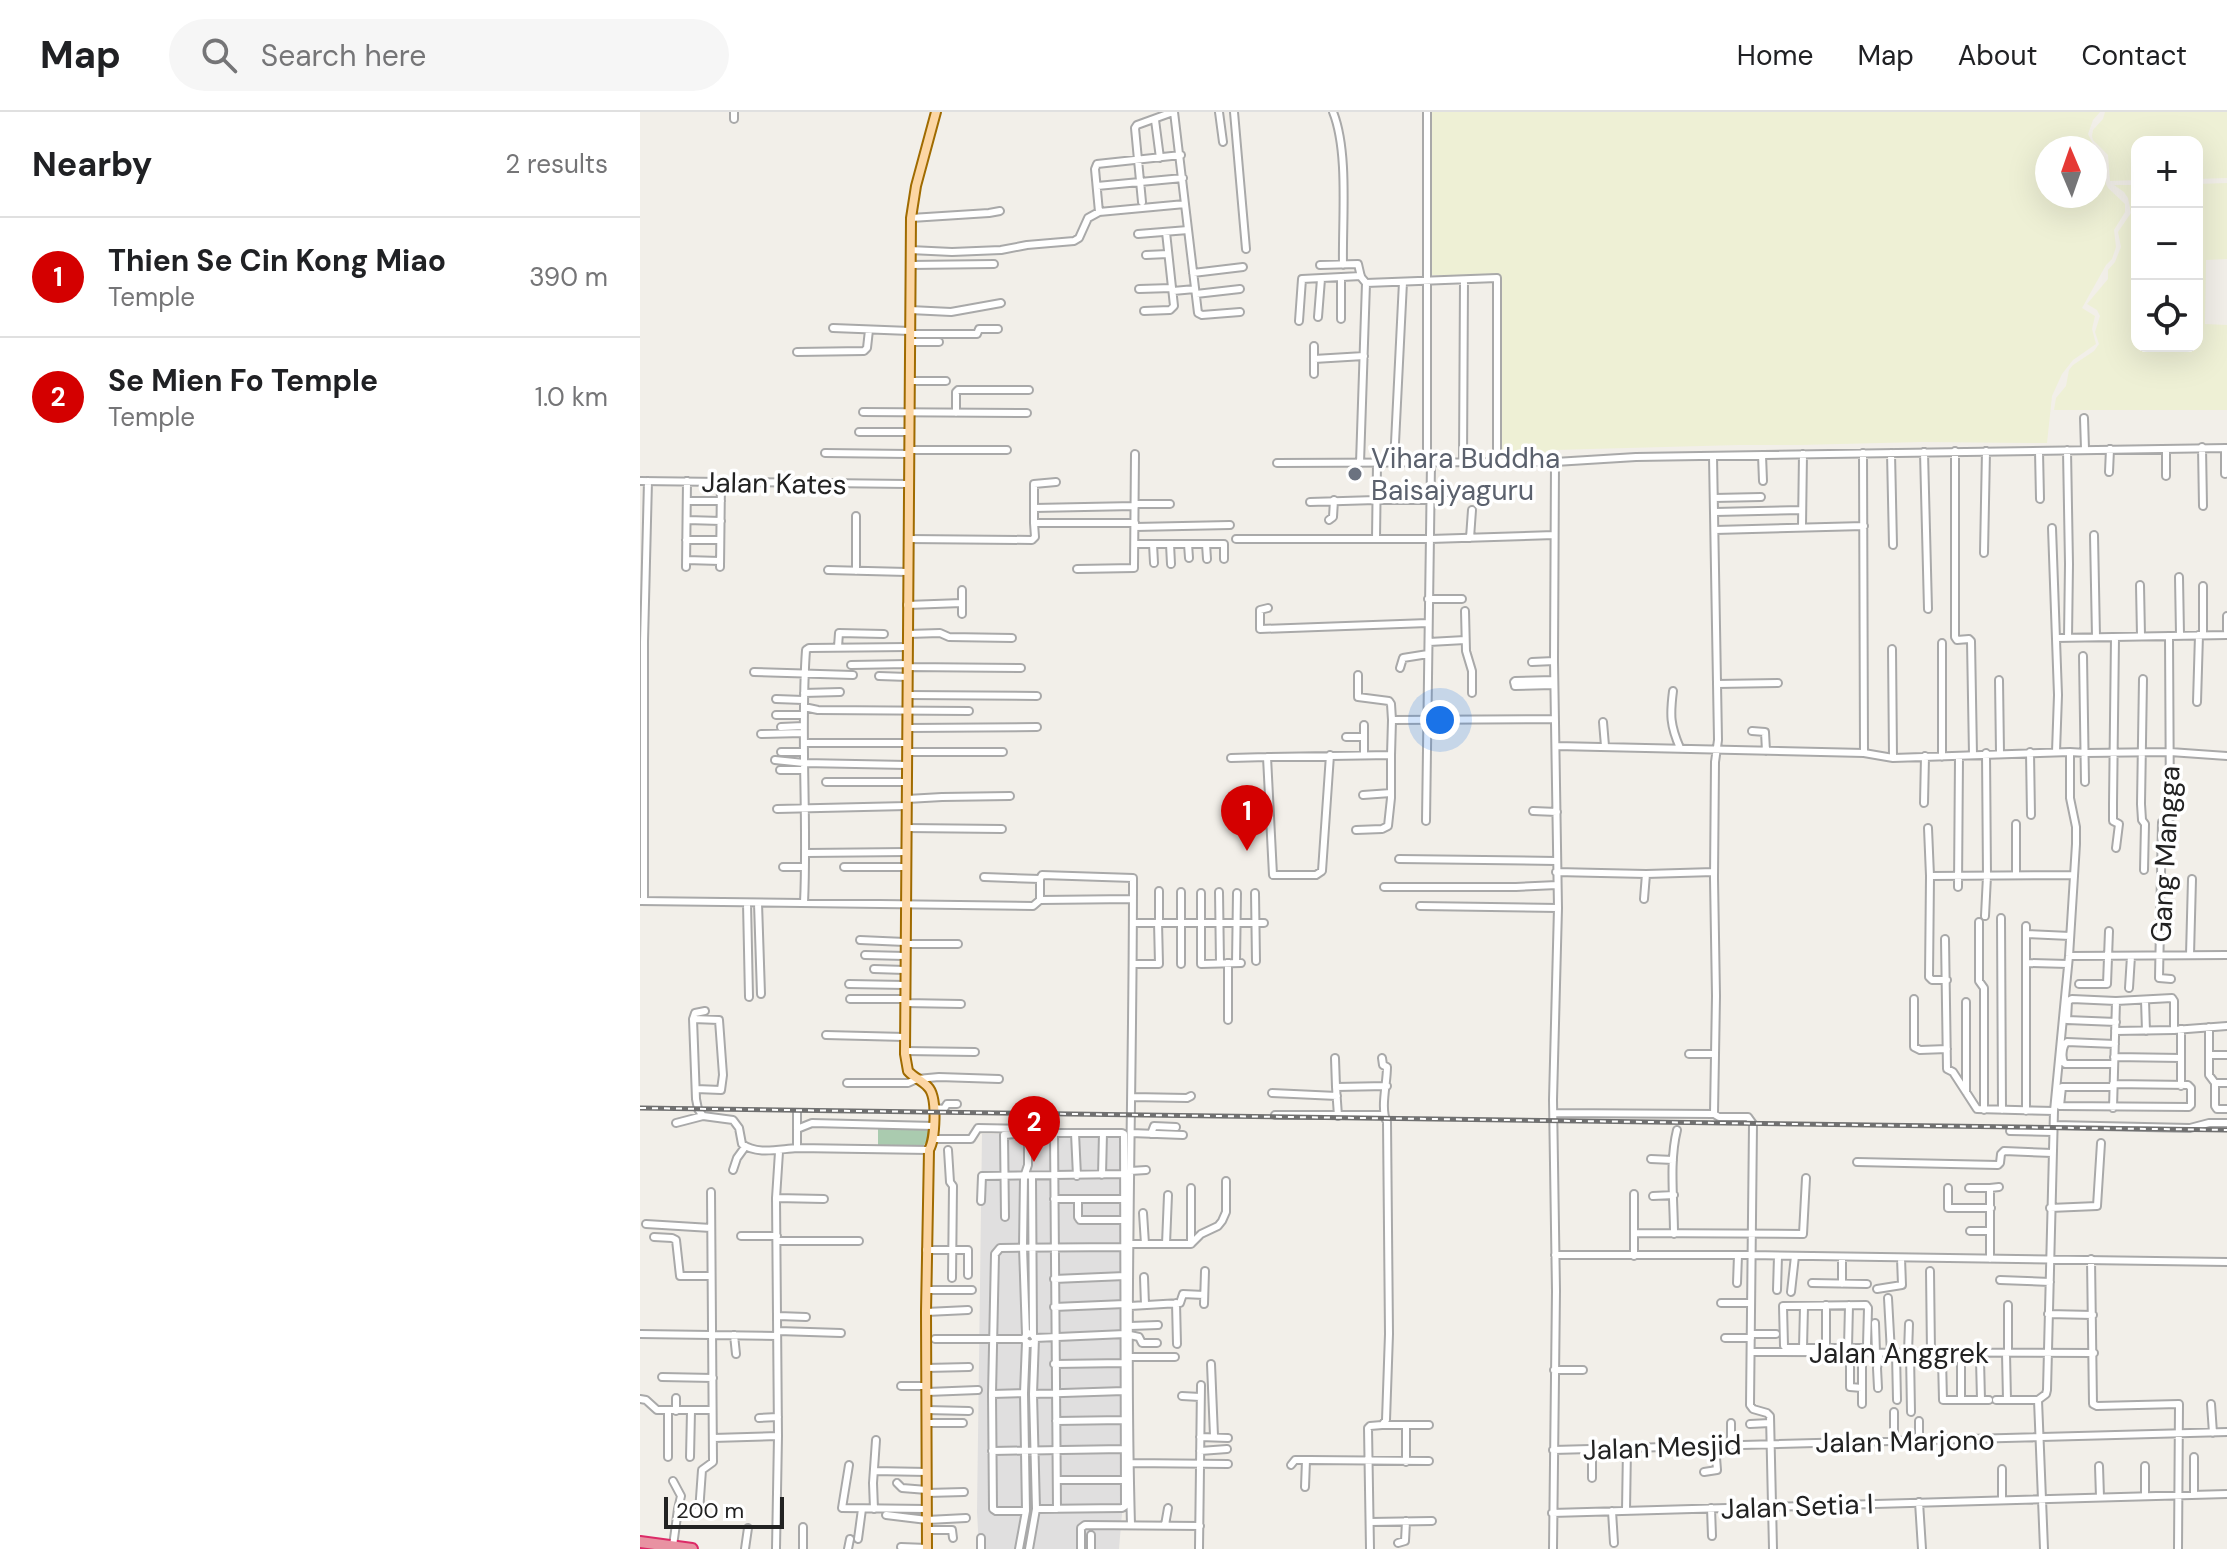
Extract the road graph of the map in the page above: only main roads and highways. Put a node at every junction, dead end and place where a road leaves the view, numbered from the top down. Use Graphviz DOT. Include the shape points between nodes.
graph roads {
  1 [pos="936,112"];
  2 [pos="640,1544"];
  3 [pos="670,1548"];
  4 [pos="692,1549"];
  5 [pos="927,1549"];
  1 -- 5 [label="main road" via="911,218 907,572 905,1051 907,1067 932,1092 934,1108 926,1250"];
  2 -- 3 [label="highway"];
  3 -- 4 [label="highway"];
}
